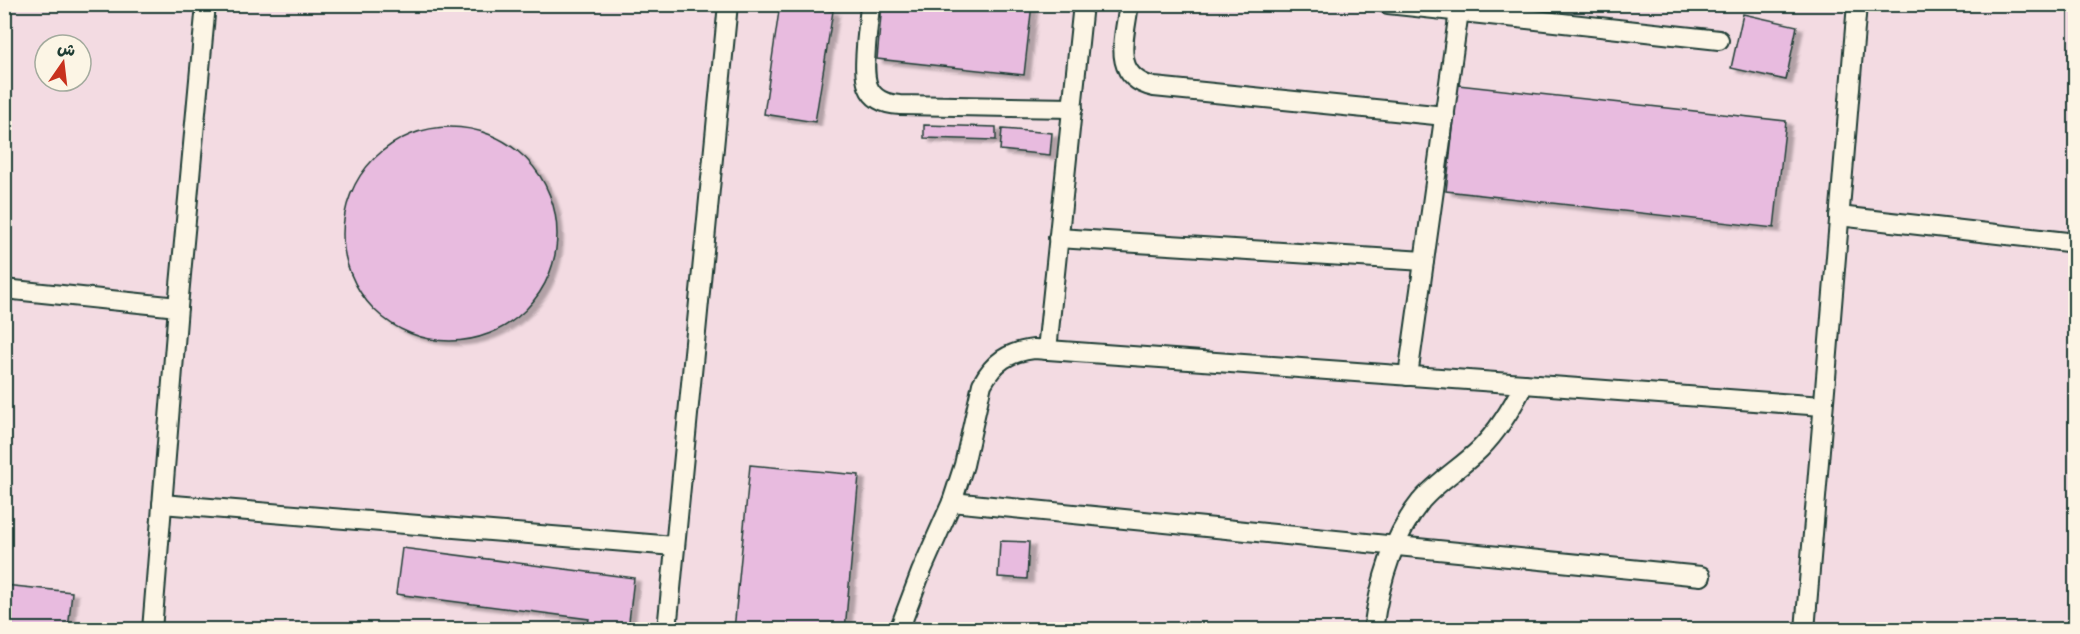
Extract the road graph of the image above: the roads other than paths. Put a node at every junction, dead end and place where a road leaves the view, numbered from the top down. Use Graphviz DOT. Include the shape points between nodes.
graph roads {
  1 [pos="206,4"];
  2 [pos="728,4"];
  3 [pos="870,4"];
  4 [pos="1083,4"];
  5 [pos="1129,4"];
  6 [pos="1388,4"];
  7 [pos="1857,4"];
  8 [pos="1460,8"];
  9 [pos="1719,40"];
  10 [pos="1072,108"];
  11 [pos="1445,116"];
  12 [pos="1839,216"];
  13 [pos="1058,238"];
  14 [pos="2076,243"];
  15 [pos="1424,261"];
  16 [pos="4,289"];
  17 [pos="178,307"];
  18 [pos="1047,350"];
  19 [pos="1408,376"];
  20 [pos="1524,384"];
  21 [pos="1823,406"];
  22 [pos="952,502"];
  23 [pos="162,504"];
  24 [pos="674,546"];
  25 [pos="1396,546"];
  26 [pos="1701,576"];
  27 [pos="152,630"];
  28 [pos="667,630"];
  29 [pos="899,630"];
  30 [pos="1373,630"];
  31 [pos="1805,630"];
  1 -- 17 [label="lane"];
  2 -- 24 [label="lane"];
  3 -- 10 [label="lane" via="864,71 865,82 878,100 888,105"];
  4 -- 10 [label="lane"];
  5 -- 11 [label="lane" via="1124,61 1134,79 1143,85"];
  6 -- 8 [label="lane"];
  7 -- 12 [label="lane"];
  8 -- 9 [label="lane"];
  8 -- 11 [label="lane"];
  10 -- 13 [label="lane"];
  11 -- 15 [label="lane"];
  12 -- 14 [label="lane"];
  12 -- 21 [label="lane"];
  13 -- 15 [label="lane"];
  13 -- 18 [label="lane"];
  15 -- 19 [label="lane"];
  16 -- 17 [label="lane"];
  17 -- 23 [label="lane"];
  18 -- 19 [label="lane"];
  18 -- 22 [label="lane" via="1008,354 988,372"];
  19 -- 20 [label="lane"];
  20 -- 21 [label="lane"];
  20 -- 25 [label="lane" via="1512,408 1480,450 1422,501"];
  21 -- 31 [label="lane"];
  22 -- 25 [label="lane"];
  22 -- 29 [label="lane"];
  23 -- 24 [label="lane"];
  23 -- 27 [label="lane"];
  24 -- 28 [label="lane"];
  25 -- 26 [label="lane"];
  25 -- 30 [label="lane" via="1385,572"];
}
